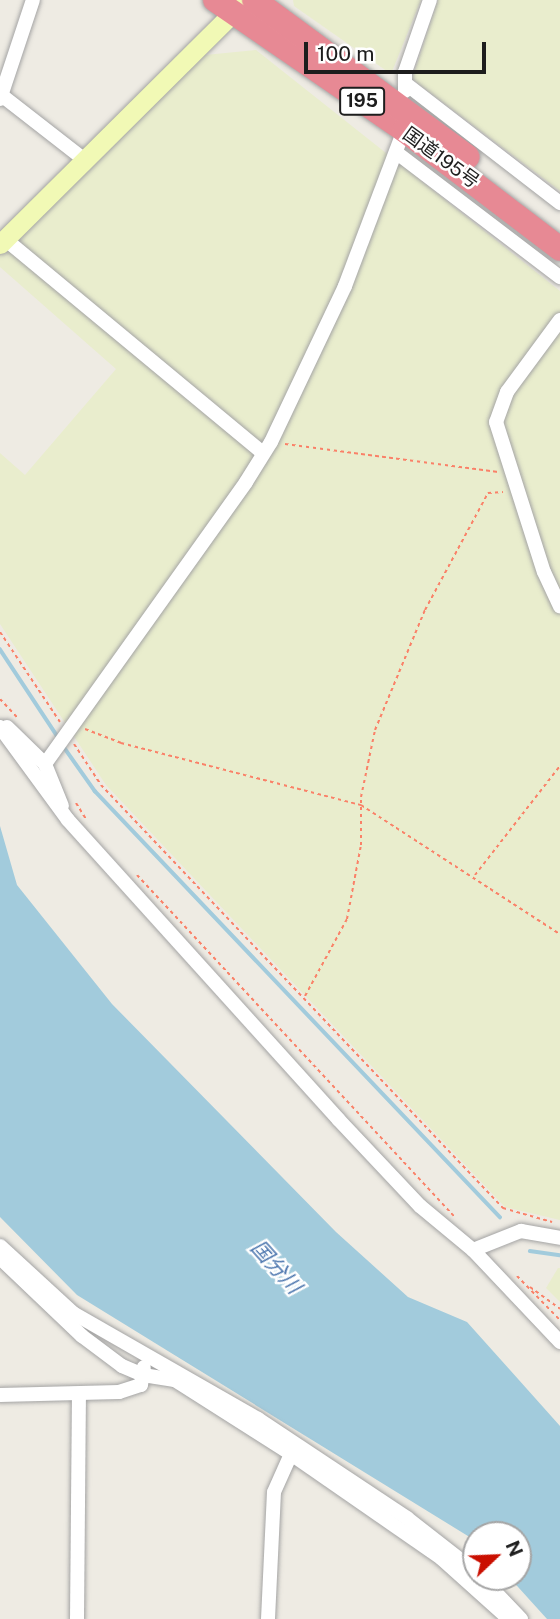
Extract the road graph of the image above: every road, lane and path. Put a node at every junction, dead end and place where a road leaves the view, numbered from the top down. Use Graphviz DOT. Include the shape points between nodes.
graph roads {
  1 [pos="33,0"];
  2 [pos="430,0"];
  3 [pos="237,3"];
  4 [pos="403,94"];
  5 [pos="1,96"];
  6 [pos="401,142"];
  7 [pos="86,161"];
  8 [pos="510,199"];
  9 [pos="560,203"];
  10 [pos="560,228"];
  11 [pos="3,242"];
  12 [pos="560,249"];
  13 [pos="560,277"];
  14 [pos="560,320"];
  15 [pos="267,448"];
  16 [pos="513,474"];
  17 [pos="519,492"];
  18 [pos="560,607"];
  19 [pos="0,632"];
  20 [pos="0,699"];
  21 [pos="0,720"];
  22 [pos="23,723"];
  23 [pos="0,727"];
  24 [pos="67,730"];
  25 [pos="48,759"];
  26 [pos="560,766"];
  27 [pos="71,794"];
  28 [pos="360,805"];
  29 [pos="68,820"];
  30 [pos="92,827"];
  31 [pos="129,867"];
  32 [pos="475,875"];
  33 [pos="560,934"];
  34 [pos="304,996"];
  35 [pos="560,1224"];
  36 [pos="462,1225"];
  37 [pos="560,1238"];
  38 [pos="0,1246"];
  39 [pos="473,1250"];
  40 [pos="0,1258"];
  41 [pos="509,1270"];
  42 [pos="526,1284"];
  43 [pos="560,1309"];
  44 [pos="560,1320"];
  45 [pos="560,1342"];
  46 [pos="147,1354"];
  47 [pos="143,1375"];
  48 [pos="0,1395"];
  49 [pos="79,1395"];
  50 [pos="291,1454"];
  51 [pos="462,1562"];
  52 [pos="494,1591"];
  53 [pos="77,1619"];
  54 [pos="268,1619"];
  55 [pos="509,1619"];
  56 [pos="521,1619"];
  1 -- 5 [label="street"];
  2 -- 4 [label="street" via="405,72"];
  3 -- 4 [label="highway, 国道195号 / 195"];
  3 -- 6 [label="highway, 国道195号 / 195"];
  3 -- 7 [label="street"];
  4 -- 8 [label="highway, 国道195号 / 195"];
  4 -- 9 [label="street"];
  5 -- 7 [label="street"];
  6 -- 8 [label="highway, 国道195号 / 195"];
  6 -- 13 [label="street"];
  6 -- 15 [label="street" via="345,286"];
  7 -- 11 [label="street"];
  8 -- 10 [label="highway, 国道195号 / 195"];
  8 -- 12 [label="highway, 国道195号 / 195"];
  11 -- 15 [label="street"];
  14 -- 16 [label="street" via="498,407 496,422"];
  15 -- 16 [label="path"];
  15 -- 24 [label="street" via="172,592"];
  16 -- 17 [label="street"];
  17 -- 18 [label="street"];
  17 -- 28 [label="path" via="488,493 425,610 375,730"];
  19 -- 24 [label="path"];
  20 -- 22 [label="path"];
  21 -- 25 [label="street"];
  23 -- 29 [label="street"];
  24 -- 25 [label="street"];
  24 -- 28 [label="path"];
  24 -- 34 [label="path" via="101,785"];
  25 -- 29 [label="street"];
  26 -- 32 [label="path"];
  27 -- 30 [label="path"];
  28 -- 32 [label="path"];
  28 -- 34 [label="path" via="361,845 347,919"];
  29 -- 39 [label="street" via="420,1206"];
  31 -- 36 [label="path"];
  32 -- 33 [label="path"];
  34 -- 35 [label="path" via="503,1208"];
  37 -- 39 [label="street" via="521,1231"];
  38 -- 46 [label="street" via="73,1313 114,1340"];
  39 -- 45 [label="street"];
  40 -- 47 [label="street" via="82,1336"];
  41 -- 42 [label="path"];
  42 -- 43 [label="path"];
  42 -- 44 [label="path"];
  46 -- 47 [label="street"];
  46 -- 51 [label="street" via="345,1476"];
  47 -- 49 [label="street" via="141,1385"];
  47 -- 50 [label="street" via="175,1380"];
  48 -- 49 [label="street"];
  49 -- 53 [label="street"];
  50 -- 54 [label="street" via="274,1492"];
  50 -- 55 [label="street" via="441,1558"];
  52 -- 56 [label="street"];
}
